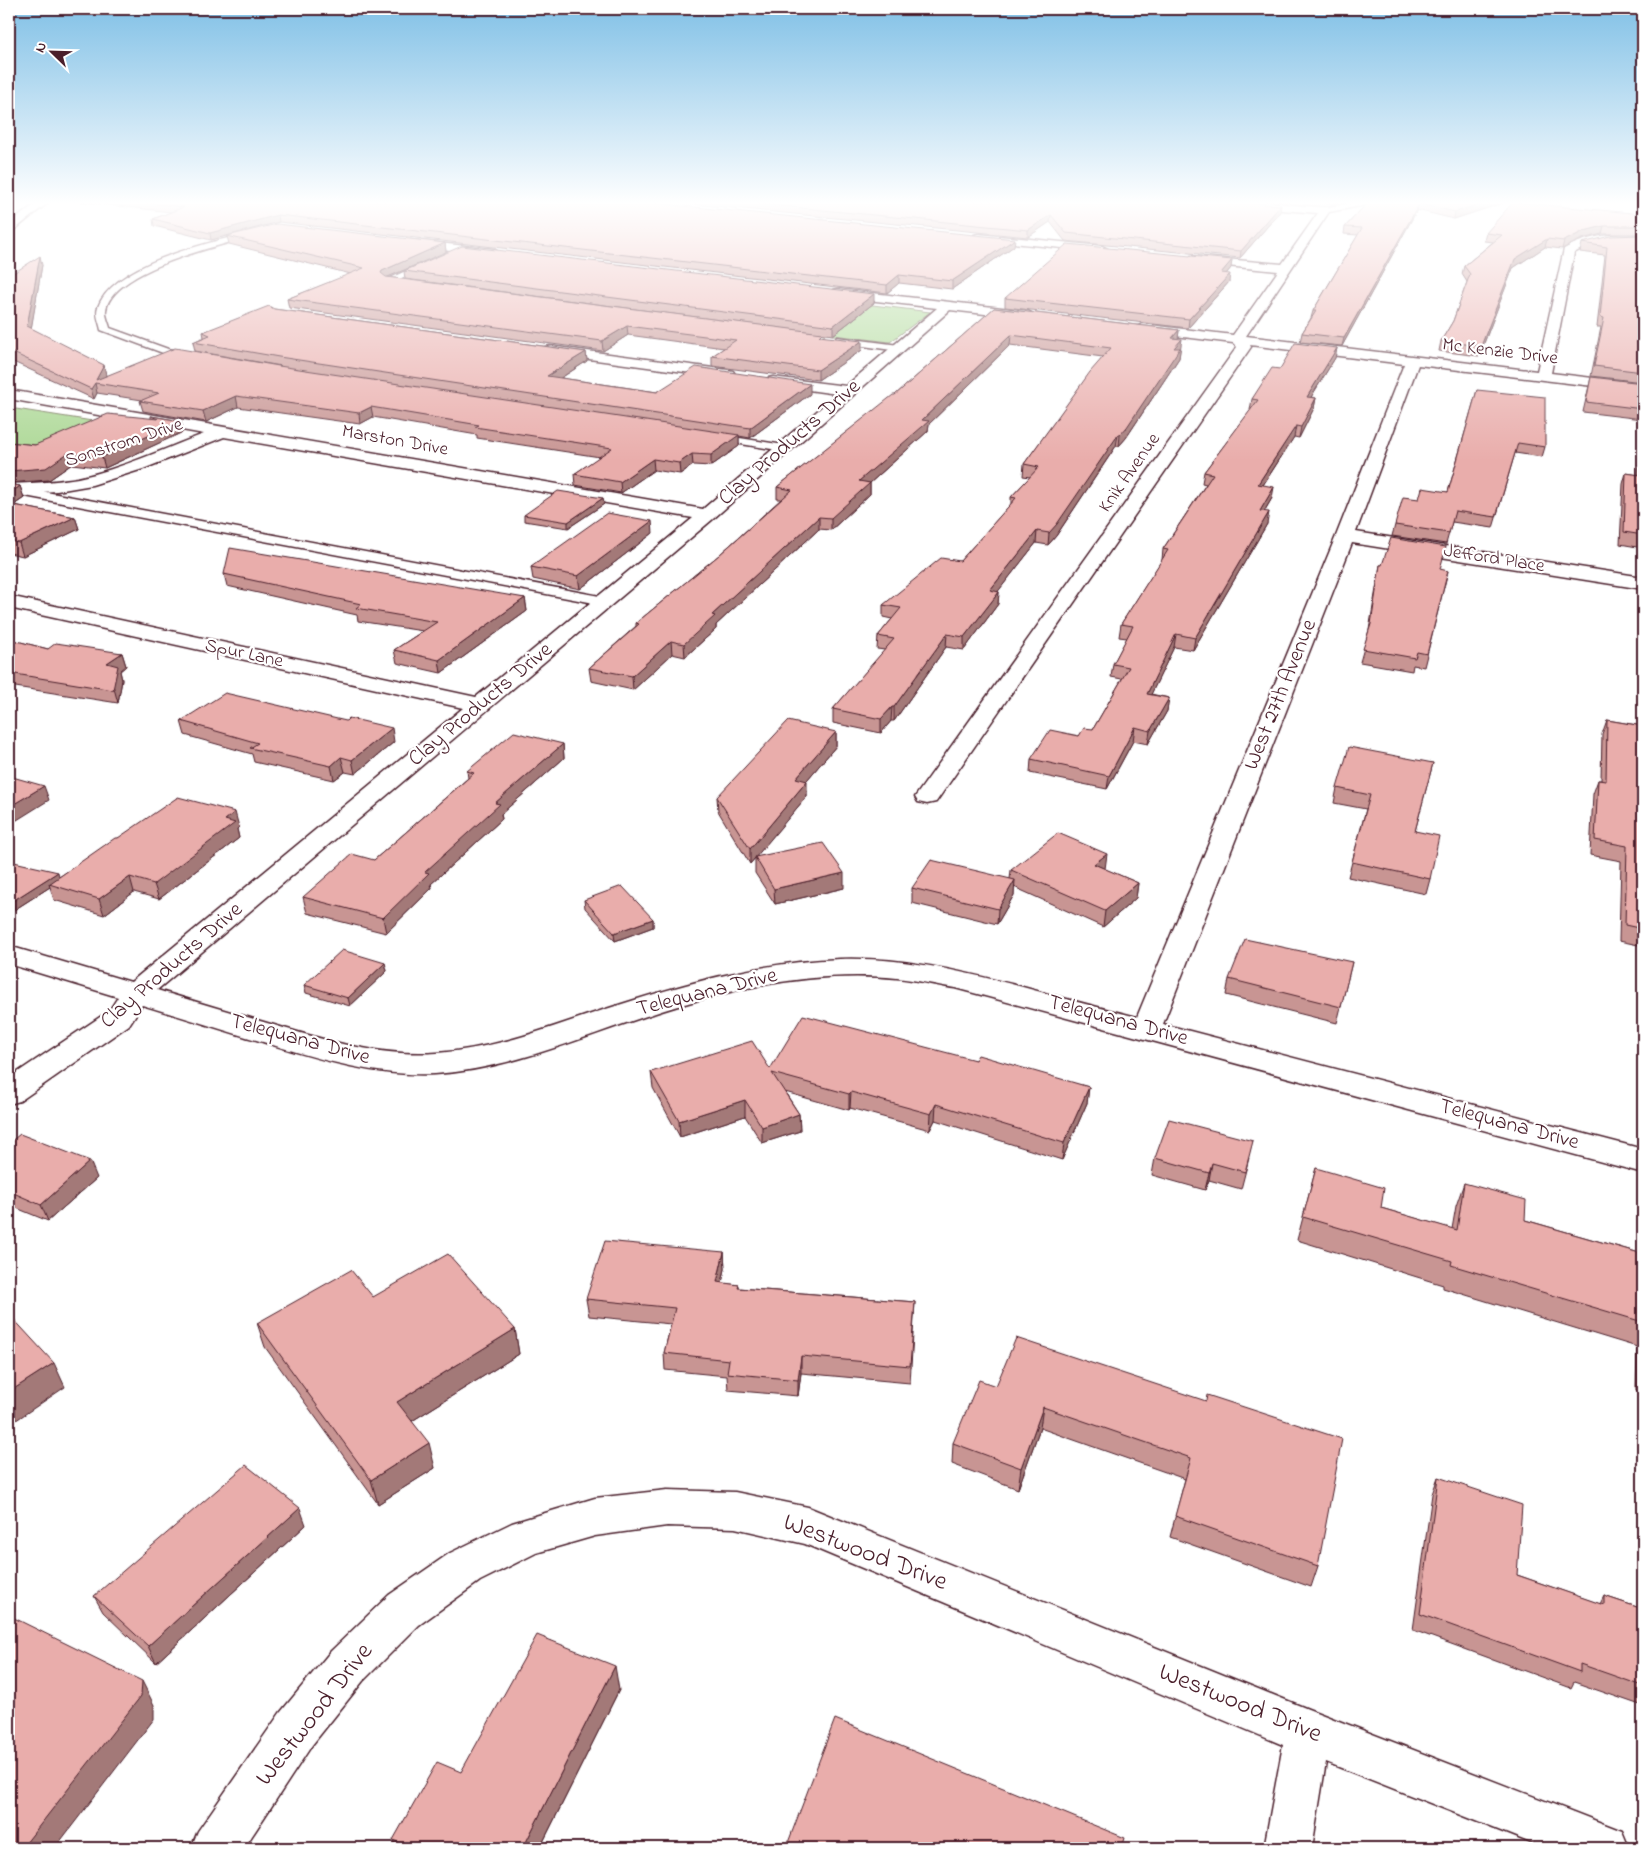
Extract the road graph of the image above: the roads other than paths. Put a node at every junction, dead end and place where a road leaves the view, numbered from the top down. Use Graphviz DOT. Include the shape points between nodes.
graph roads {
  1 [pos="115,288"];
  2 [pos="1273,288"];
  3 [pos="1561,288"];
  4 [pos="828,292"];
  5 [pos="947,306"];
  6 [pos="1043,317"];
  7 [pos="1130,327"];
  8 [pos="830,339"];
  9 [pos="1237,339"];
  10 [pos="533,348"];
  11 [pos="899,348"];
  12 [pos="204,358"];
  13 [pos="1413,360"];
  14 [pos="741,376"];
  15 [pos="1543,376"];
  16 [pos="760,379"];
  17 [pos="1643,388"];
  18 [pos="850,391"];
  19 [pos="9,394"];
  20 [pos="221,433"];
  21 [pos="706,436"];
  22 [pos="784,448"];
  23 [pos="9,489"];
  24 [pos="707,515"];
  25 [pos="1345,536"];
  26 [pos="1643,583"];
  27 [pos="605,601"];
  28 [pos="9,602"];
  29 [pos="480,706"];
  30 [pos="927,797"];
  31 [pos="9,955"];
  32 [pos="134,994"];
  33 [pos="1147,1028"];
  34 [pos="9,1093"];
  35 [pos="1643,1161"];
  36 [pos="1308,1732"];
  37 [pos="215,1848"];
  38 [pos="1288,1848"];
  39 [pos="1605,1848"];
  1 -- 12 [label="lane" via="101,309 106,330 166,351"];
  2 -- 9 [label="street"];
  3 -- 15 [label="street"];
  4 -- 5 [label="street"];
  5 -- 6 [label="street"];
  5 -- 11 [label="street, Clay Products Drive"];
  7 -- 9 [label="street, Mc Kenzie Drive"];
  8 -- 11 [label="lane"];
  9 -- 13 [label="street, Mc Kenzie Drive"];
  9 -- 30 [label="street, Knik Avenue" via="1244,347"];
  10 -- 14 [label="street"];
  11 -- 18 [label="street, Clay Products Drive"];
  13 -- 15 [label="street, Mc Kenzie Drive"];
  13 -- 25 [label="street, West 27th Avenue"];
  15 -- 17 [label="street, Mc Kenzie Drive"];
  16 -- 18 [label="street"];
  18 -- 22 [label="street, Clay Products Drive"];
  19 -- 20 [label="street, Marston Drive"];
  20 -- 23 [label="street, Sonstrom Drive" via="85,481"];
  20 -- 24 [label="street, Marston Drive"];
  21 -- 22 [label="lane"];
  22 -- 24 [label="street, Clay Products Drive"];
  23 -- 27 [label="lane"];
  24 -- 27 [label="street, Clay Products Drive"];
  25 -- 26 [label="street, Jefford Place"];
  25 -- 33 [label="street, West 27th Avenue"];
  27 -- 29 [label="street, Clay Products Drive"];
  28 -- 29 [label="street, Spur Lane"];
  29 -- 32 [label="street, Clay Products Drive"];
  31 -- 32 [label="street, Telequana Drive"];
  32 -- 33 [label="street, Telequana Drive" via="325,1050 367,1060 417,1064 456,1062 501,1054 680,996 745,979 840,968 897,969 956,979"];
  32 -- 34 [label="street, Clay Products Drive" via="119,1018"];
  33 -- 35 [label="street, Telequana Drive"];
  36 -- 37 [label="street, Westwood Drive" via="808,1526 735,1510 667,1508 595,1517 526,1536 465,1567 404,1610 347,1666 296,1729"];
  36 -- 38 [label="street"];
  36 -- 39 [label="street, Westwood Drive"];
}
